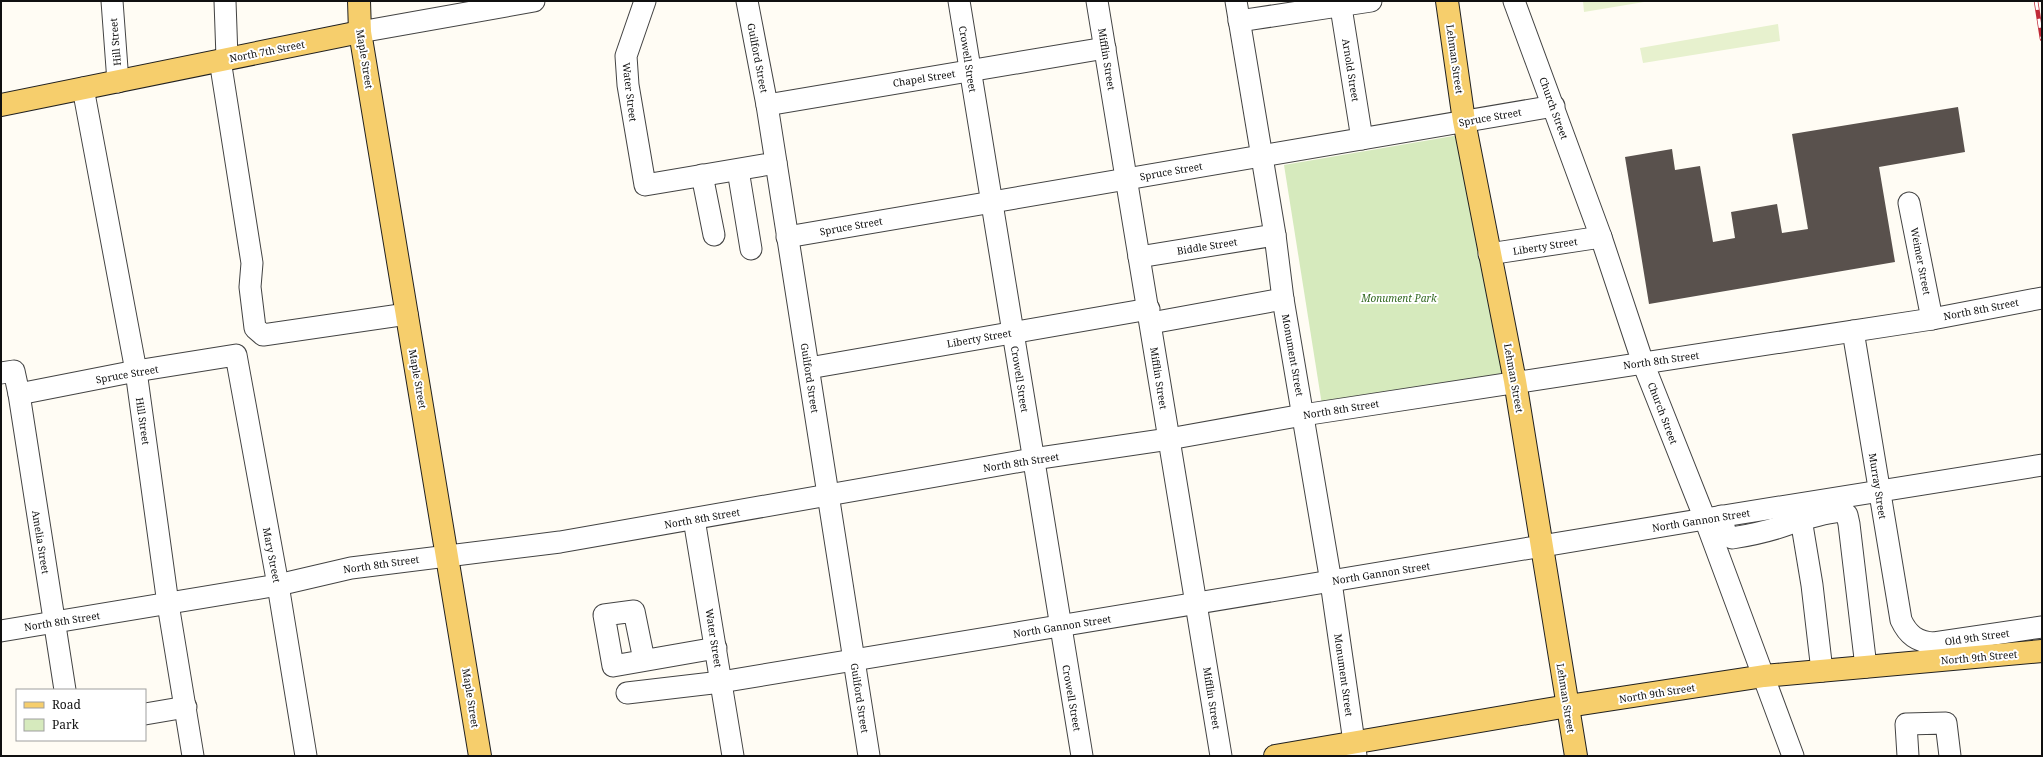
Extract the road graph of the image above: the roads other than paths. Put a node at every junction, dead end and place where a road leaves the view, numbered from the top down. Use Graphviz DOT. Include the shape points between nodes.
graph roads {
  1 [pos="112,1"];
  2 [pos="225,1"];
  3 [pos="359,1"];
  4 [pos="534,1"];
  5 [pos="645,1"];
  6 [pos="747,1"];
  7 [pos="959,1"];
  8 [pos="1097,1"];
  9 [pos="1236,1"];
  10 [pos="1371,1"];
  11 [pos="1447,1"];
  12 [pos="1514,1"];
  13 [pos="1340,3"];
  14 [pos="454,8"];
  15 [pos="1239,21"];
  16 [pos="360,32"];
  17 [pos="1105,48"];
  18 [pos="223,59"];
  19 [pos="969,71"];
  20 [pos="118,82"];
  21 [pos="83,88"];
  22 [pos="767,104"];
  23 [pos="1,105"];
  24 [pos="1554,106"];
  25 [pos="1464,121"];
  26 [pos="1362,139"];
  27 [pos="1261,156"];
  28 [pos="776,163"];
  29 [pos="738,170"];
  30 [pos="702,175"];
  31 [pos="1126,179"];
  32 [pos="991,202"];
  33 [pos="1909,203"];
  34 [pos="714,235"];
  35 [pos="1275,235"];
  36 [pos="787,237"];
  37 [pos="1602,237"];
  38 [pos="751,249"];
  39 [pos="1489,254"];
  40 [pos="1139,257"];
  41 [pos="2042,298"];
  42 [pos="1283,299"];
  43 [pos="407,314"];
  44 [pos="1150,316"];
  45 [pos="1932,319"];
  46 [pos="1853,331"];
  47 [pos="1012,333"];
  48 [pos="236,355"];
  49 [pos="1643,363"];
  50 [pos="808,368"];
  51 [pos="136,372"];
  52 [pos="1,373"];
  53 [pos="1515,381"];
  54 [pos="19,394"];
  55 [pos="1303,415"];
  56 [pos="1169,439"];
  57 [pos="1033,459"];
  58 [pos="2042,465"];
  59 [pos="1879,492"];
  60 [pos="827,495"];
  61 [pos="1713,518"];
  62 [pos="1801,519"];
  63 [pos="694,520"];
  64 [pos="1542,547"];
  65 [pos="448,555"];
  66 [pos="1331,582"];
  67 [pos="278,585"];
  68 [pos="168,604"];
  69 [pos="1196,604"];
  70 [pos="53,622"];
  71 [pos="1060,626"];
  72 [pos="2042,627"];
  73 [pos="1,631"];
  74 [pos="1913,638"];
  75 [pos="716,648"];
  76 [pos="2042,651"];
  77 [pos="644,660"];
  78 [pos="854,660"];
  79 [pos="1866,667"];
  80 [pos="1822,671"];
  81 [pos="1764,676"];
  82 [pos="721,682"];
  83 [pos="65,689"];
  84 [pos="627,693"];
  85 [pos="1568,706"];
  86 [pos="186,708"];
  87 [pos="146,714"];
  88 [pos="1355,749"];
  89 [pos="193,756"];
  90 [pos="306,756"];
  91 [pos="480,756"];
  92 [pos="733,756"];
  93 [pos="869,756"];
  94 [pos="1082,756"];
  95 [pos="1221,756"];
  96 [pos="1274,756"];
  97 [pos="1576,756"];
  98 [pos="1793,756"];
  99 [pos="1908,756"];
  100 [pos="1950,756"];
  1 -- 20 [label="street, Hill Street"];
  2 -- 18 [label="street"];
  3 -- 16 [label="main road, Maple Street"];
  4 -- 14 [label="street, North 7th Street"];
  5 -- 30 [label="street, Water Street" via="626,56 628,85 644,185"];
  6 -- 22 [label="street, Guilford Street"];
  7 -- 19 [label="street, Crowell Street"];
  8 -- 17 [label="street, Mifflin Street"];
  9 -- 15 [label="street, Monument Street"];
  10 -- 13 [label="street"];
  11 -- 25 [label="main road, Lehman Street"];
  12 -- 24 [label="street, Church Street"];
  13 -- 15 [label="street"];
  13 -- 26 [label="street, Arnold Street"];
  14 -- 16 [label="street, North 7th Street"];
  15 -- 27 [label="street, Monument Street"];
  16 -- 18 [label="main road, North 7th Street"];
  16 -- 43 [label="main road, Maple Street"];
  17 -- 19 [label="street, Chapel Street"];
  17 -- 31 [label="street, Mifflin Street"];
  18 -- 20 [label="main road, North 7th Street"];
  18 -- 43 [label="street" via="252,263 250,287 255,328 262,335"];
  19 -- 22 [label="street, Chapel Street"];
  19 -- 32 [label="street, Crowell Street"];
  20 -- 21 [label="main road, North 7th Street"];
  21 -- 23 [label="main road, North 7th Street"];
  21 -- 51 [label="street, Hill Street"];
  22 -- 28 [label="street, Guilford Street"];
  24 -- 25 [label="street, Spruce Street"];
  24 -- 37 [label="street, Church Street"];
  25 -- 26 [label="street, Spruce Street"];
  25 -- 39 [label="main road, Lehman Street"];
  26 -- 27 [label="street, Spruce Street"];
  27 -- 31 [label="street, Spruce Street"];
  27 -- 35 [label="street, Monument Street"];
  28 -- 29 [label="street"];
  28 -- 36 [label="street, Guilford Street"];
  29 -- 30 [label="street"];
  29 -- 38 [label="street"];
  30 -- 34 [label="street"];
  31 -- 32 [label="street, Spruce Street"];
  31 -- 40 [label="street, Mifflin Street"];
  32 -- 36 [label="street, Spruce Street"];
  32 -- 47 [label="street, Crowell Street"];
  33 -- 45 [label="street, Weimer Street"];
  35 -- 40 [label="street, Biddle Street"];
  35 -- 42 [label="street, Monument Street"];
  36 -- 50 [label="street, Guilford Street"];
  37 -- 39 [label="street, Liberty Street"];
  37 -- 49 [label="street, Church Street"];
  39 -- 53 [label="main road, Lehman Street"];
  40 -- 44 [label="street, Mifflin Street"];
  41 -- 45 [label="street, North 8th Street"];
  42 -- 44 [label="street, Liberty Street"];
  42 -- 55 [label="street, Monument Street"];
  43 -- 65 [label="main road, Maple Street"];
  44 -- 47 [label="street, Liberty Street"];
  44 -- 56 [label="street, Mifflin Street"];
  45 -- 46 [label="street, North 8th Street"];
  46 -- 49 [label="street, North 8th Street"];
  46 -- 59 [label="street, Murray Street"];
  47 -- 50 [label="street, Liberty Street"];
  47 -- 57 [label="street, Crowell Street"];
  48 -- 51 [label="street, Spruce Street"];
  48 -- 67 [label="street, Mary Street"];
  49 -- 53 [label="street, North 8th Street"];
  49 -- 61 [label="street, Church Street"];
  50 -- 60 [label="street, Guilford Street"];
  51 -- 54 [label="street, Spruce Street"];
  51 -- 68 [label="street, Hill Street"];
  52 -- 54 [label="street, Amelia Street" via="14,371"];
  53 -- 55 [label="street, North 8th Street"];
  53 -- 64 [label="main road, Lehman Street"];
  54 -- 70 [label="street, Amelia Street"];
  55 -- 56 [label="street, North 8th Street"];
  55 -- 66 [label="street, Monument Street"];
  56 -- 57 [label="street, North 8th Street"];
  56 -- 69 [label="street, Mifflin Street"];
  57 -- 60 [label="street, North 8th Street"];
  57 -- 71 [label="street, Crowell Street"];
  58 -- 59 [label="street, North Gannon Street"];
  59 -- 61 [label="street, North Gannon Street"];
  59 -- 74 [label="street, Murray Street" via="1901,620"];
  60 -- 63 [label="street, North 8th Street"];
  60 -- 78 [label="street, Guilford Street"];
  61 -- 62 [label="street" via="1732,538 1765,531"];
  61 -- 64 [label="street, North Gannon Street"];
  61 -- 81 [label="street, Church Street"];
  62 -- 79 [label="street" via="1836,511 1842,511 1847,515"];
  62 -- 80 [label="street"];
  63 -- 65 [label="street, North 8th Street" via="560,542"];
  63 -- 75 [label="street, Water Street"];
  64 -- 66 [label="street, North Gannon Street"];
  64 -- 85 [label="main road, Lehman Street"];
  65 -- 67 [label="street, North 8th Street" via="351,568"];
  65 -- 91 [label="main road, Maple Street"];
  66 -- 69 [label="street, North Gannon Street"];
  66 -- 88 [label="street, Monument Street"];
  67 -- 68 [label="street, North 8th Street"];
  67 -- 90 [label="street, Mary Street"];
  68 -- 70 [label="street, North 8th Street"];
  68 -- 86 [label="street, Hill Street"];
  69 -- 71 [label="street, North Gannon Street"];
  69 -- 95 [label="street, Mifflin Street"];
  70 -- 73 [label="street, North 8th Street"];
  70 -- 83 [label="street, Amelia Street"];
  71 -- 78 [label="street, North Gannon Street"];
  71 -- 94 [label="street, Crowell Street"];
  72 -- 74 [label="street, Old 9th Street" via="1934,643"];
  75 -- 77 [label="street"];
  75 -- 82 [label="street, Water Street"];
  76 -- 79 [label="main road, North 9th Street"];
  78 -- 82 [label="street, North Gannon Street"];
  78 -- 93 [label="street, Guilford Street"];
  79 -- 80 [label="main road, North 9th Street"];
  80 -- 81 [label="main road, North 9th Street"];
  81 -- 85 [label="main road, North 9th Street"];
  81 -- 98 [label="street, Church Street"];
  82 -- 84 [label="street, North Gannon Street"];
  82 -- 92 [label="street, Water Street"];
  85 -- 88 [label="main road, North 9th Street"];
  85 -- 97 [label="main road, Lehman Street"];
  86 -- 87 [label="street"];
  86 -- 89 [label="street, Hill Street"];
  88 -- 96 [label="main road, North 9th Street"];
  99 -- 100 [label="street" via="1906,724 1946,723"];
}
